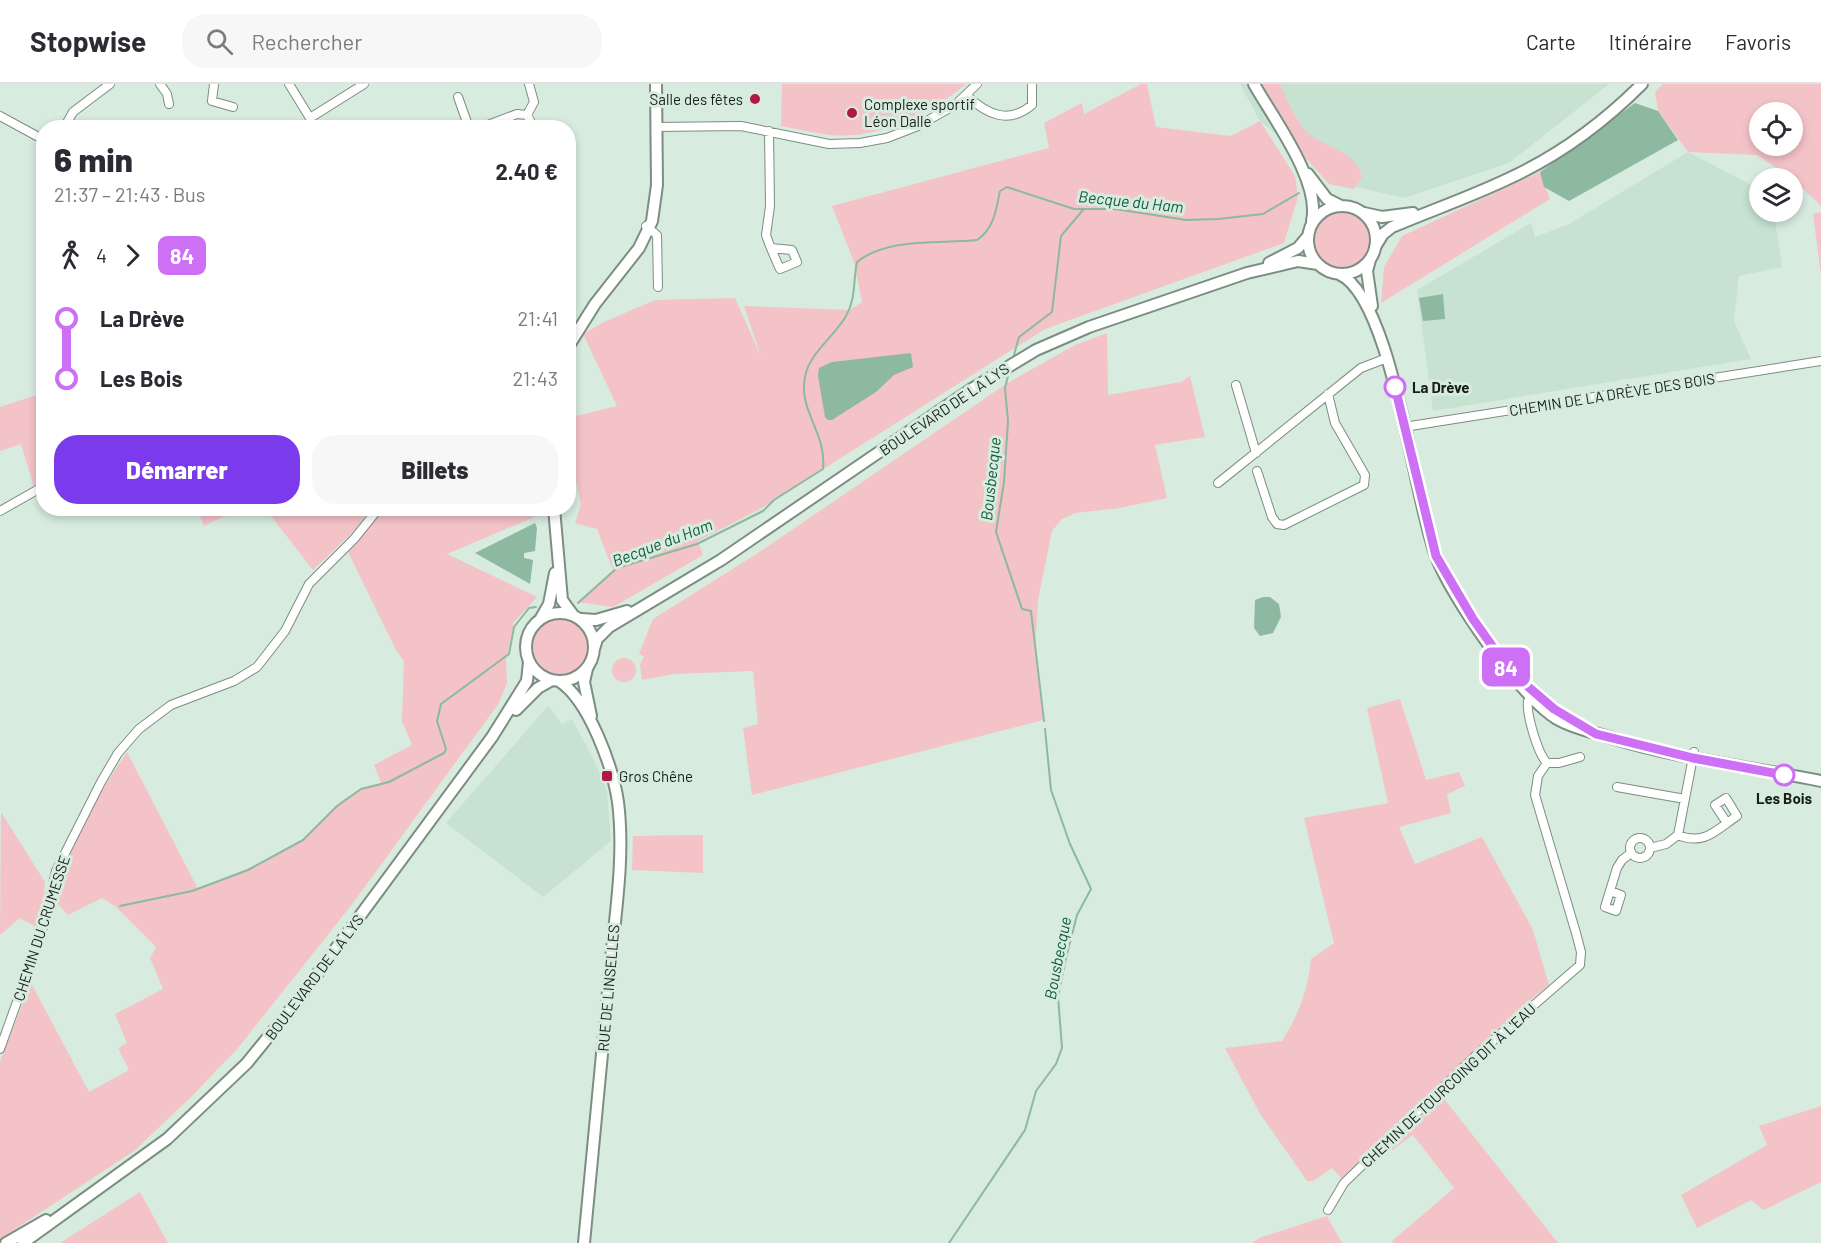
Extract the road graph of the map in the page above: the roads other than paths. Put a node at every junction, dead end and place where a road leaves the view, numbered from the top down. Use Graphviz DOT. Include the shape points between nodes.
graph roads {
  1 [pos="110,84"];
  2 [pos="160,84"];
  3 [pos="214,84"];
  4 [pos="289,84"];
  5 [pos="364,84"];
  6 [pos="530,84"];
  7 [pos="656,84"];
  8 [pos="978,84"];
  9 [pos="1032,84"];
  10 [pos="1254,84"];
  11 [pos="1642,84"];
  12 [pos="967,96"];
  13 [pos="458,97"];
  14 [pos="169,104"];
  15 [pos="233,107"];
  16 [pos="527,115"];
  17 [pos="0,116"];
  18 [pos="310,118"];
  19 [pos="68,120"];
  20 [pos="466,120"];
  21 [pos="501,120"];
  22 [pos="530,120"];
  23 [pos="656,127"];
  24 [pos="768,131"];
  25 [pos="36,136"];
  26 [pos="1296,156"];
  27 [pos="1448,203"];
  28 [pos="1342,206"];
  29 [pos="1362,213"];
  30 [pos="647,226"];
  31 [pos="1310,230"];
  32 [pos="1375,247"];
  33 [pos="771,248"];
  34 [pos="1370,259"];
  35 [pos="1318,264"];
  36 [pos="1247,273"];
  37 [pos="1339,274"];
  38 [pos="658,287"];
  39 [pos="576,323"];
  40 [pos="1375,324"];
  41 [pos="576,334"];
  42 [pos="1387,358"];
  43 [pos="1821,361"];
  44 [pos="1236,385"];
  45 [pos="1328,394"];
  46 [pos="1404,427"];
  47 [pos="1256,453"];
  48 [pos="1257,471"];
  49 [pos="1218,483"];
  50 [pos="36,491"];
  51 [pos="0,511"];
  52 [pos="373,516"];
  53 [pos="555,516"];
  54 [pos="557,549"];
  55 [pos="666,593"];
  56 [pos="577,617"];
  57 [pos="540,619"];
  58 [pos="594,649"];
  59 [pos="529,662"];
  60 [pos="586,669"];
  61 [pos="556,681"];
  62 [pos="1532,695"];
  63 [pos="492,737"];
  64 [pos="598,737"];
  65 [pos="1694,755"];
  66 [pos="1580,757"];
  67 [pos="1547,763"];
  68 [pos="1821,781"];
  69 [pos="1617,787"];
  70 [pos="1685,799"];
  71 [pos="1727,823"];
  72 [pos="1678,835"];
  73 [pos="1650,848"];
  74 [pos="1631,853"];
  75 [pos="1610,891"];
  76 [pos="0,1049"];
  77 [pos="103,1186"];
  78 [pos="1328,1210"];
  79 [pos="6,1243"];
  80 [pos="22,1243"];
  81 [pos="584,1243"];
  1 -- 19 [label="street" via="73,112"];
  2 -- 14 [label="street"];
  3 -- 15 [label="street" via="212,101"];
  4 -- 18 [label="street"];
  5 -- 18 [label="street"];
  6 -- 16 [label="street" via="534,102"];
  7 -- 23 [label="main road"];
  8 -- 12 [label="street"];
  9 -- 12 [label="street" via="1032,105 1004,115 989,114"];
  10 -- 26 [label="main road"];
  11 -- 27 [label="main road" via="1598,124 1552,156 1498,184"];
  12 -- 24 [label="street" via="918,126 880,140 829,144"];
  13 -- 20 [label="street"];
  16 -- 21 [label="street"];
  16 -- 22 [label="street"];
  17 -- 25 [label="street"];
  23 -- 24 [label="street" via="735,126"];
  23 -- 30 [label="main road" via="656,199"];
  24 -- 33 [label="street" via="770,206 765,228"];
  26 -- 28 [label="main road" via="1324,195"];
  26 -- 31 [label="main road" via="1312,196"];
  27 -- 29 [label="main road" via="1388,217"];
  27 -- 32 [label="main road" via="1389,228"];
  28 -- 29 [label="main road"];
  28 -- 31 [label="main road" via="1322,212"];
  29 -- 32 [label="main road" via="1373,226"];
  30 -- 38 [label="street" via="657,236"];
  30 -- 39 [label="main road"];
  30 -- 41 [label="main road" via="639,248"];
  31 -- 35 [label="main road" via="1310,251"];
  31 -- 36 [label="main road, BOULEVARD DE LA LYS" via="1292,252"];
  32 -- 34 [label="main road"];
  34 -- 37 [label="main road" via="1355,272"];
  34 -- 40 [label="main road" via="1368,278"];
  35 -- 36 [label="main road, BOULEVARD DE LA LYS" via="1298,261"];
  35 -- 37 [label="main road"];
  36 -- 55 [label="main road, BOULEVARD DE LA LYS" via="1080,331 1011,364"];
  37 -- 40 [label="main road" via="1355,284"];
  40 -- 42 [label="main road"];
  42 -- 45 [label="street" via="1364,366"];
  42 -- 46 [label="main road"];
  43 -- 46 [label="street, CHEMIN DE LA DRÈVE DES BOIS"];
  44 -- 47 [label="street"];
  45 -- 47 [label="street"];
  45 -- 48 [label="street" via="1335,423 1365,475 1364,485 1284,525 1277,524 1272,517"];
  46 -- 62 [label="main road" via="1438,562 1473,619"];
  47 -- 49 [label="street"];
  50 -- 51 [label="street"];
  52 -- 76 [label="street, CHEMIN DU CRUMESSE" via="309,584 285,631 257,667 234,681 171,705 139,729 123,747 100,782 59,864 41,935"];
  53 -- 54 [label="main road"];
  54 -- 56 [label="main road" via="562,600"];
  54 -- 57 [label="main road" via="549,604"];
  55 -- 56 [label="main road, BOULEVARD DE LA LYS" via="619,614 596,620"];
  55 -- 58 [label="main road, BOULEVARD DE LA LYS" via="606,630"];
  56 -- 57 [label="main road" via="556,613"];
  56 -- 58 [label="main road" via="591,632"];
  57 -- 59 [label="main road" via="526,640"];
  58 -- 60 [label="main road"];
  59 -- 61 [label="main road" via="538,674"];
  59 -- 63 [label="main road, BOULEVARD DE LA LYS" via="527,681"];
  60 -- 61 [label="main road" via="574,678"];
  60 -- 64 [label="main road, RUE DE LINSELLES" via="585,691"];
  61 -- 63 [label="main road, BOULEVARD DE LA LYS" via="531,694"];
  61 -- 64 [label="main road, RUE DE LINSELLES" via="576,698"];
  62 -- 65 [label="main road" via="1562,722 1596,734"];
  62 -- 67 [label="street" via="1528,712 1540,754"];
  63 -- 77 [label="main road, BOULEVARD DE LA LYS" via="247,1063 185,1124"];
  64 -- 81 [label="main road, RUE DE LINSELLES" via="615,786 619,861"];
  65 -- 68 [label="main road"];
  65 -- 70 [label="street"];
  66 -- 67 [label="street"];
  67 -- 78 [label="street, CHEMIN DE TOURCOING DIT À L'EAU" via="1538,776 1535,795 1576,933 1580,965 1480,1051 1344,1183"];
  69 -- 70 [label="street"];
  70 -- 72 [label="street"];
  71 -- 72 [label="street" via="1702,840"];
  72 -- 73 [label="street" via="1666,844"];
  73 -- 74 [label="street" via="1643,858"];
  73 -- 74 [label="street" via="1646,840 1636,839 1631,844"];
  74 -- 75 [label="street" via="1619,864"];
  77 -- 79 [label="main road, BOULEVARD DE LA LYS"];
  77 -- 80 [label="main road, BOULEVARD DE LA LYS"];
}
